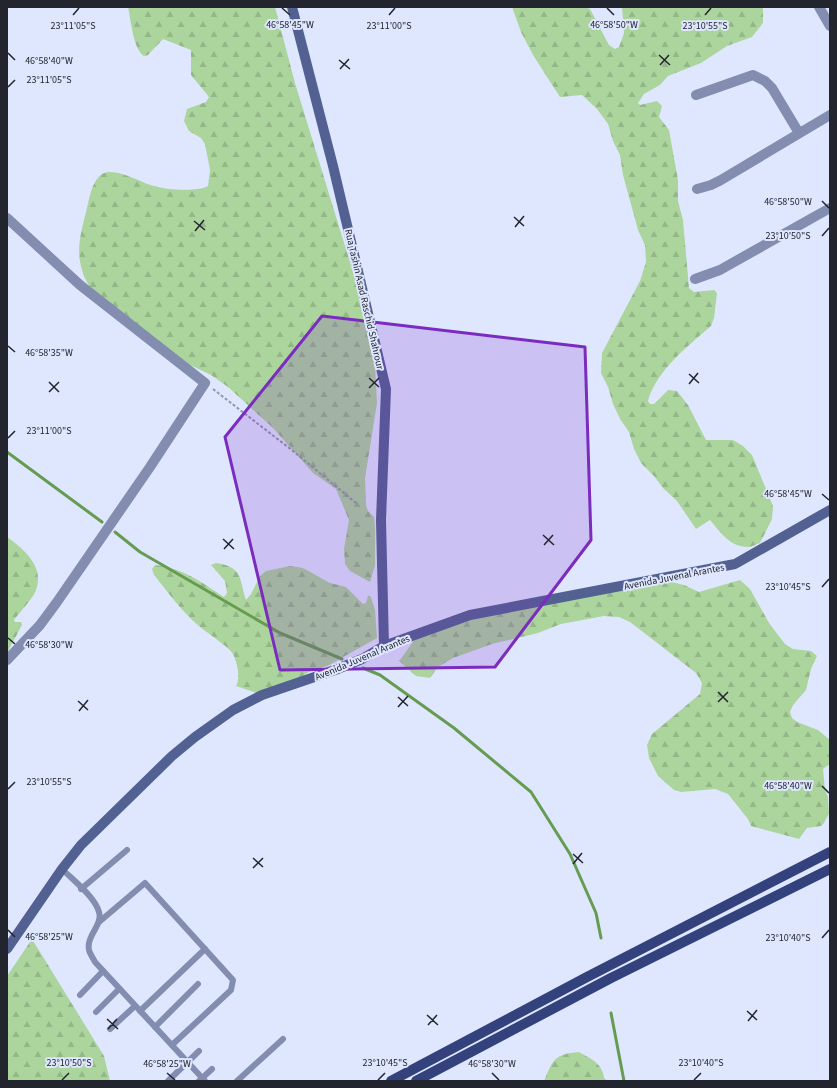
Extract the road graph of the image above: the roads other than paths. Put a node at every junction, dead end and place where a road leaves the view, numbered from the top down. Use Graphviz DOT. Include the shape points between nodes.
graph roads {
  1 [pos="292,7"];
  2 [pos="819,7"];
  3 [pos="830,26"];
  4 [pos="696,95"];
  5 [pos="830,115"];
  6 [pos="799,133"];
  7 [pos="697,188"];
  8 [pos="830,208"];
  9 [pos="7,218"];
  10 [pos="695,279"];
  11 [pos="830,510"];
  12 [pos="384,646"];
  13 [pos="7,660"];
  14 [pos="127,850"];
  15 [pos="830,852"];
  16 [pos="62,869"];
  17 [pos="830,869"];
  18 [pos="81,889"];
  19 [pos="99,922"];
  20 [pos="7,949"];
  21 [pos="205,949"];
  22 [pos="103,971"];
  23 [pos="198,984"];
  24 [pos="119,989"];
  25 [pos="80,995"];
  26 [pos="135,1006"];
  27 [pos="140,1011"];
  28 [pos="96,1012"];
  29 [pos="155,1027"];
  30 [pos="110,1030"];
  31 [pos="283,1039"];
  32 [pos="172,1045"];
  33 [pos="199,1051"];
  34 [pos="187,1062"];
  35 [pos="212,1069"];
  36 [pos="202,1080"];
  37 [pos="168,1081"];
  38 [pos="237,1081"];
  39 [pos="391,1081"];
  40 [pos="416,1081"];
  1 -- 12 [label="street, Rua Tashin Asad Raschid Shahrour" via="335,173 386,389 381,520"];
  2 -- 3 [label="street"];
  4 -- 6 [label="street" via="753,75 772,88"];
  5 -- 6 [label="street"];
  6 -- 7 [label="street" via="721,180"];
  8 -- 10 [label="street" via="720,270"];
  9 -- 13 [label="street" via="80,285 205,383 57,602 40,625"];
  11 -- 12 [label="street, Avenida Juvenal Arantes" via="735,564 470,615"];
  12 -- 16 [label="street, Avenida Juvenal Arantes" via="362,659 262,695 233,710 172,756 81,845"];
  14 -- 18 [label="lane"];
  15 -- 39 [label="main road"];
  16 -- 18 [label="lane"];
  16 -- 20 [label="street, Avenida Juvenal Arantes"];
  17 -- 40 [label="main road" via="611,978"];
  18 -- 19 [label="lane" via="96,903 100,913"];
  19 -- 21 [label="lane" via="145,883"];
  19 -- 22 [label="lane" via="90,939 89,950 94,962"];
  21 -- 27 [label="lane"];
  21 -- 32 [label="lane" via="233,980 232,985 230,990"];
  22 -- 24 [label="lane"];
  22 -- 25 [label="lane"];
  23 -- 29 [label="lane"];
  24 -- 26 [label="lane"];
  24 -- 28 [label="lane"];
  26 -- 27 [label="lane"];
  26 -- 30 [label="lane"];
  27 -- 29 [label="lane"];
  29 -- 32 [label="lane"];
  31 -- 38 [label="lane"];
  32 -- 34 [label="lane"];
  33 -- 34 [label="lane"];
  34 -- 36 [label="lane"];
  34 -- 37 [label="lane"];
  35 -- 36 [label="lane"];
}
